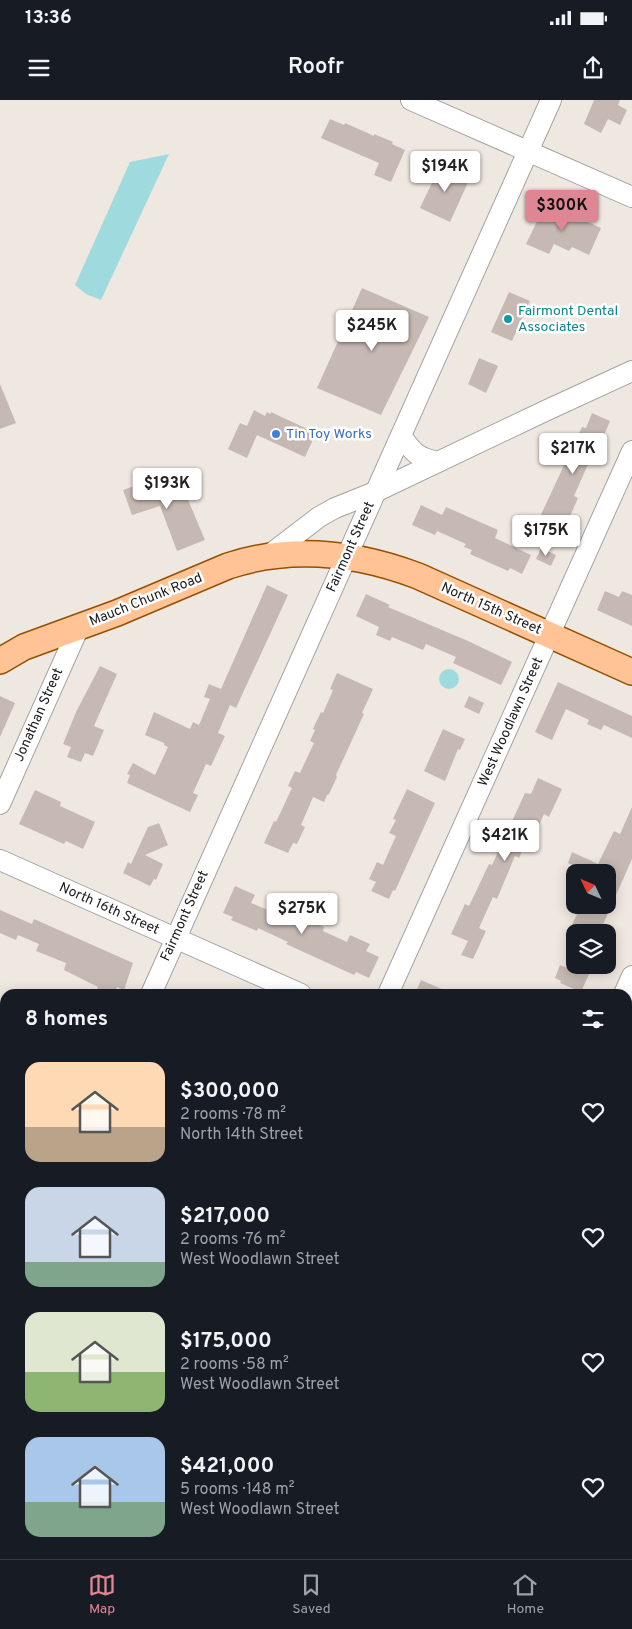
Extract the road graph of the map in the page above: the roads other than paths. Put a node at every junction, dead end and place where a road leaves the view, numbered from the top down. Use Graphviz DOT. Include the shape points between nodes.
graph roads {
  1 [pos="410,100"];
  2 [pos="551,100"];
  3 [pos="527,152"];
  4 [pos="632,198"];
  5 [pos="632,371"];
  6 [pos="401,436"];
  7 [pos="632,451"];
  8 [pos="438,462"];
  9 [pos="375,492"];
  10 [pos="268,556"];
  11 [pos="346,556"];
  12 [pos="79,627"];
  13 [pos="549,635"];
  14 [pos="24,647"];
  15 [pos="0,652"];
  16 [pos="0,661"];
  17 [pos="632,672"];
  18 [pos="0,804"];
  19 [pos="0,860"];
  20 [pos="175,938"];
  21 [pos="632,976"];
  22 [pos="153,989"];
  23 [pos="289,989"];
  24 [pos="390,989"];
  25 [pos="626,989"];
  1 -- 3 [label="street"];
  2 -- 3 [label="street, Fairmont Street"];
  3 -- 4 [label="street"];
  3 -- 6 [label="street, Fairmont Street"];
  5 -- 8 [label="street, Mauch Chunk Road"];
  6 -- 8 [label="street" via="416,455"];
  6 -- 9 [label="street, Fairmont Street"];
  7 -- 13 [label="street, West Woodlawn Street"];
  8 -- 9 [label="street, Mauch Chunk Road"];
  9 -- 10 [label="street, Mauch Chunk Road" via="319,517"];
  9 -- 11 [label="street, Fairmont Street"];
  10 -- 11 [label="main road, Mauch Chunk Road"];
  10 -- 12 [label="main road, Mauch Chunk Road" via="228,566"];
  11 -- 13 [label="main road, North 15th Street" via="377,562 418,576"];
  11 -- 20 [label="street, Fairmont Street"];
  12 -- 14 [label="main road, Mauch Chunk Road"];
  12 -- 18 [label="street, Jonathan Street"];
  13 -- 17 [label="main road, North 15th Street"];
  13 -- 24 [label="street, West Woodlawn Street"];
  14 -- 15 [label="main road, Mauch Chunk Road"];
  14 -- 16 [label="main road, Mauch Chunk Road"];
  19 -- 20 [label="street, North 16th Street"];
  20 -- 22 [label="street, Fairmont Street"];
  20 -- 23 [label="street, North 16th Street"];
  21 -- 25 [label="street"];
}
